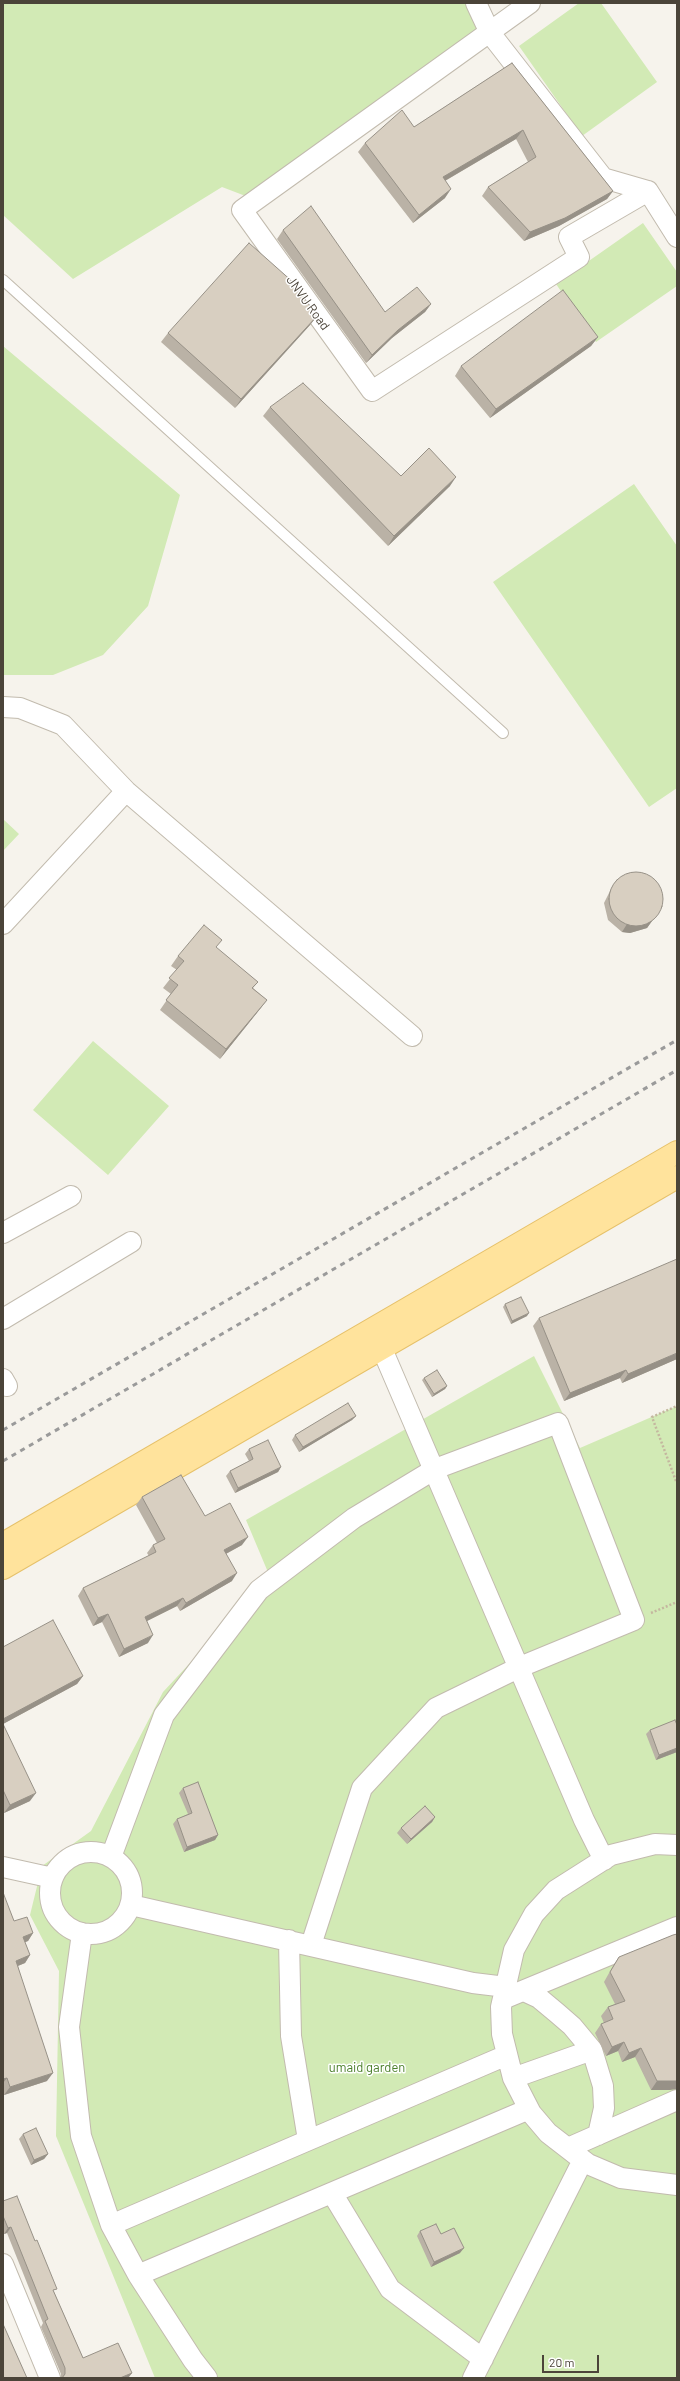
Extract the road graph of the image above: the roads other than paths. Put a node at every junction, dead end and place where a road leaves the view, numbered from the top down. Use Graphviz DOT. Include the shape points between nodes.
graph roads {
  1 [pos="476,3"];
  2 [pos="530,3"];
  3 [pos="490,33"];
  4 [pos="648,191"];
  5 [pos="677,237"];
  6 [pos="3,280"];
  7 [pos="3,707"];
  8 [pos="503,733"];
  9 [pos="126,791"];
  10 [pos="3,924"];
  11 [pos="412,1036"];
  12 [pos="677,1152"];
  13 [pos="677,1177"];
  14 [pos="71,1196"];
  15 [pos="3,1233"];
  16 [pos="131,1242"];
  17 [pos="3,1319"];
  18 [pos="382,1349"];
  19 [pos="435,1469"];
  20 [pos="3,1544"];
  21 [pos="3,1568"];
  22 [pos="520,1667"];
  23 [pos="677,1845"];
  24 [pos="111,1857"];
  25 [pos="604,1860"];
  26 [pos="3,1867"];
  27 [pos="53,1878"];
  28 [pos="131,1905"];
  29 [pos="677,1927"];
  30 [pos="82,1933"];
  31 [pos="289,1940"];
  32 [pos="311,1945"];
  33 [pos="511,1992"];
  34 [pos="592,2050"];
  35 [pos="507,2055"];
  36 [pos="513,2078"];
  37 [pos="677,2100"];
  38 [pos="529,2108"];
  39 [pos="598,2135"];
  40 [pos="308,2140"];
  41 [pos="568,2148"];
  42 [pos="583,2160"];
  43 [pos="677,2185"];
  44 [pos="332,2193"];
  45 [pos="111,2225"];
  46 [pos="3,2264"];
  47 [pos="138,2275"];
  48 [pos="483,2359"];
  49 [pos="50,2378"];
  50 [pos="207,2378"];
  51 [pos="473,2378"];
  1 -- 3 [label="street"];
  2 -- 3 [label="street, JNVU Road"];
  3 -- 4 [label="street" via="603,178"];
  3 -- 4 [label="street, JNVU Road" via="242,210 372,391 579,258 569,237"];
  4 -- 5 [label="street"];
  6 -- 8 [label="lane"];
  7 -- 9 [label="street" via="20,708 63,725"];
  9 -- 10 [label="street"];
  9 -- 11 [label="street"];
  12 -- 20 [label="main road"];
  13 -- 18 [label="main road"];
  14 -- 15 [label="street"];
  16 -- 17 [label="street"];
  18 -- 19 [label="street"];
  18 -- 21 [label="main road"];
  19 -- 22 [label="street"];
  19 -- 22 [label="street" via="558,1423 634,1620"];
  19 -- 24 [label="street" via="354,1518 259,1590 164,1715"];
  22 -- 25 [label="street" via="584,1820"];
  22 -- 32 [label="street" via="436,1708 362,1788"];
  23 -- 25 [label="street" via="655,1844 611,1855"];
  24 -- 27 [label="street" via="96,1852 82,1853 66,1861"];
  24 -- 28 [label="street" via="122,1866 130,1878"];
  25 -- 33 [label="street" via="556,1890 534,1914 514,1950"];
  26 -- 27 [label="street"];
  27 -- 30 [label="street" via="50,1895 54,1910 68,1927"];
  28 -- 30 [label="street" via="125,1917 114,1928 100,1934"];
  28 -- 31 [label="street"];
  29 -- 33 [label="street"];
  30 -- 45 [label="street" via="69,2027 81,2136"];
  31 -- 32 [label="street"];
  31 -- 40 [label="street" via="291,2036"];
  32 -- 33 [label="street"];
  33 -- 34 [label="street" via="539,1998 572,2026"];
  33 -- 35 [label="street" via="502,2034"];
  34 -- 36 [label="street"];
  34 -- 39 [label="street" via="602,2086 604,2108"];
  35 -- 36 [label="street"];
  35 -- 40 [label="street"];
  36 -- 38 [label="street"];
  37 -- 39 [label="street"];
  38 -- 41 [label="street" via="548,2133"];
  38 -- 44 [label="street"];
  39 -- 41 [label="street"];
  40 -- 45 [label="street"];
  41 -- 42 [label="street"];
  42 -- 43 [label="street" via="621,2178"];
  42 -- 48 [label="street"];
  44 -- 47 [label="street"];
  44 -- 48 [label="street" via="390,2289"];
  45 -- 47 [label="street"];
  46 -- 49 [label="street"];
  47 -- 50 [label="street"];
  48 -- 51 [label="street"];
}
